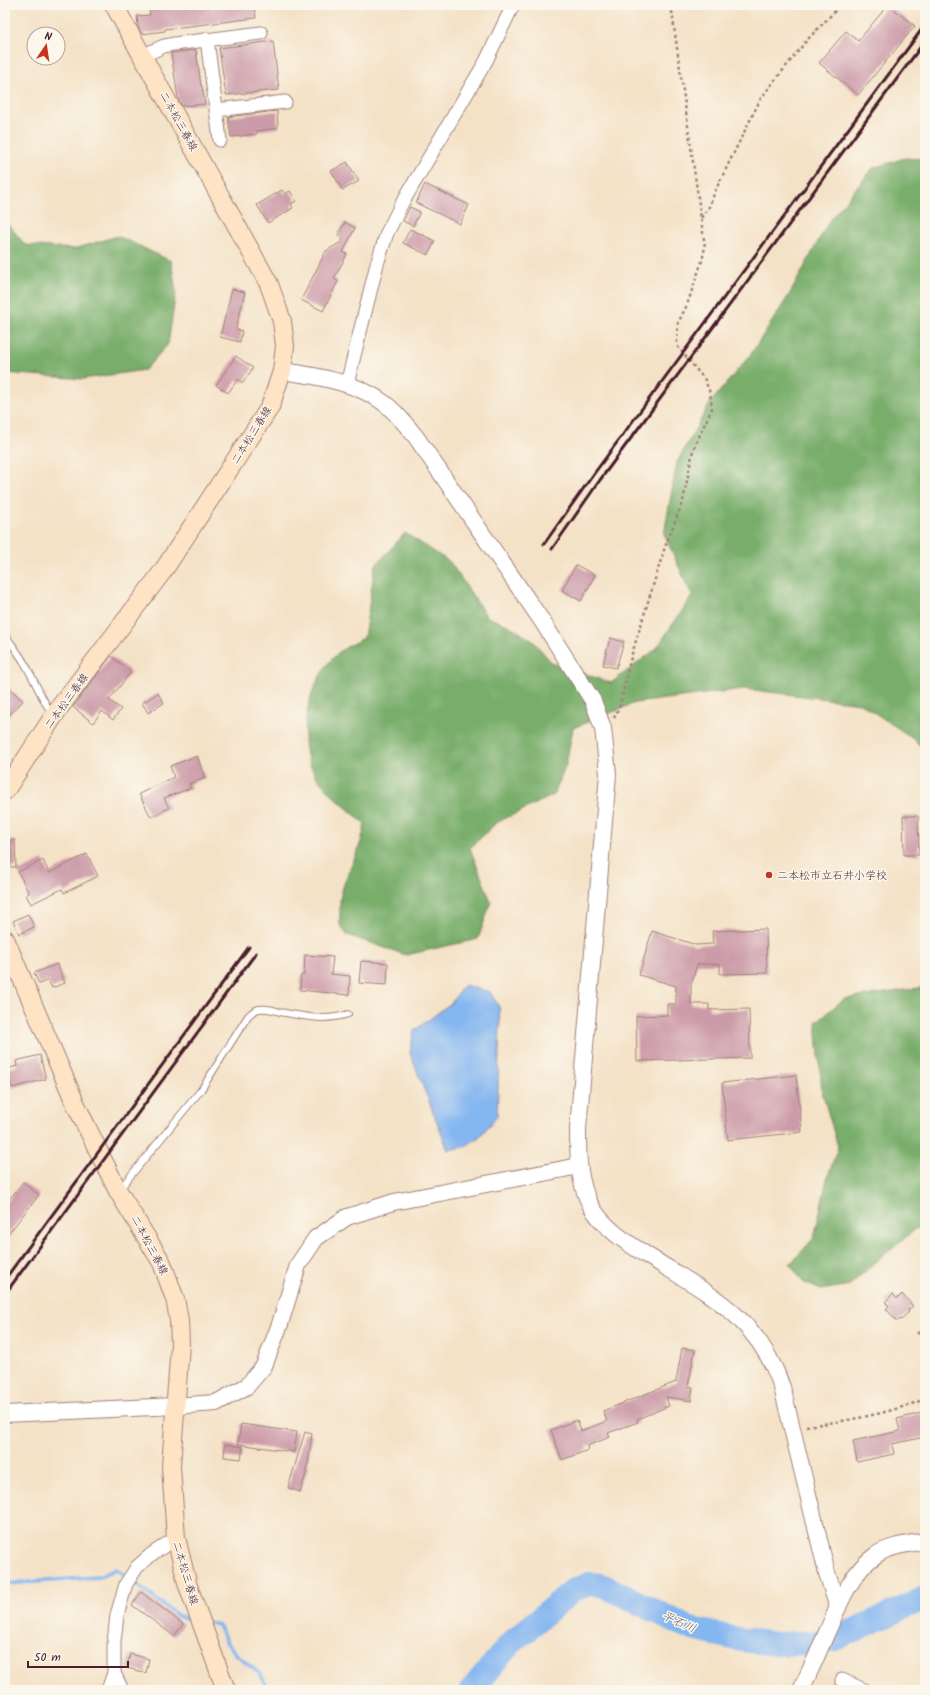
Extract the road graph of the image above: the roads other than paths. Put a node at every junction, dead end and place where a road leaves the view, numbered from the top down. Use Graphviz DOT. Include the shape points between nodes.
graph roads {
  1 [pos="114,5"];
  2 [pos="513,5"];
  3 [pos="262,32"];
  4 [pos="207,39"];
  5 [pos="142,56"];
  6 [pos="285,102"];
  7 [pos="216,110"];
  8 [pos="220,140"];
  9 [pos="282,371"];
  10 [pos="346,384"];
  11 [pos="5,635"];
  12 [pos="54,716"];
  13 [pos="5,791"];
  14 [pos="5,939"];
  15 [pos="348,1014"];
  16 [pos="579,1166"];
  17 [pos="118,1191"];
  18 [pos="175,1406"];
  19 [pos="5,1414"];
  20 [pos="176,1538"];
  21 [pos="925,1541"];
  22 [pos="838,1608"];
  23 [pos="114,1672"];
  24 [pos="842,1680"];
  25 [pos="108,1690"];
  26 [pos="122,1690"];
  27 [pos="226,1690"];
  28 [pos="801,1690"];
  29 [pos="864,1690"];
  1 -- 5 [label="main road, 二本松三春線"];
  2 -- 10 [label="street" via="486,61 387,233"];
  3 -- 4 [label="street"];
  4 -- 5 [label="street" via="164,46"];
  4 -- 7 [label="street"];
  5 -- 9 [label="main road, 二本松三春線" via="269,284 282,321 285,346"];
  6 -- 7 [label="street"];
  7 -- 8 [label="street"];
  9 -- 10 [label="street"];
  9 -- 12 [label="main road, 二本松三春線" via="270,407 164,572"];
  10 -- 16 [label="street" via="389,407 416,437 582,683 593,701 603,728 608,774 578,1129"];
  11 -- 12 [label="lane" via="22,659 44,703"];
  12 -- 13 [label="main road, 二本松三春線"];
  14 -- 17 [label="main road, 二本松三春線" via="76,1105"];
  15 -- 17 [label="lane" via="327,1018 306,1017 265,1009 252,1012 201,1090"];
  16 -- 18 [label="street" via="394,1202 347,1217 316,1238 298,1265 264,1366 247,1386 216,1402"];
  16 -- 22 [label="street" via="590,1204 609,1228 739,1317 755,1334 775,1366"];
  17 -- 18 [label="main road, 二本松三春線" via="162,1263 175,1299 180,1345"];
  18 -- 19 [label="street"];
  18 -- 20 [label="main road, 二本松三春線" via="172,1466"];
  20 -- 23 [label="street" via="137,1567 126,1584 117,1615"];
  20 -- 27 [label="main road, 二本松三春線" via="188,1586"];
  21 -- 22 [label="street" via="876,1555 860,1570"];
  22 -- 28 [label="street"];
  23 -- 25 [label="street"];
  23 -- 26 [label="street"];
  24 -- 29 [label="street"];
}
